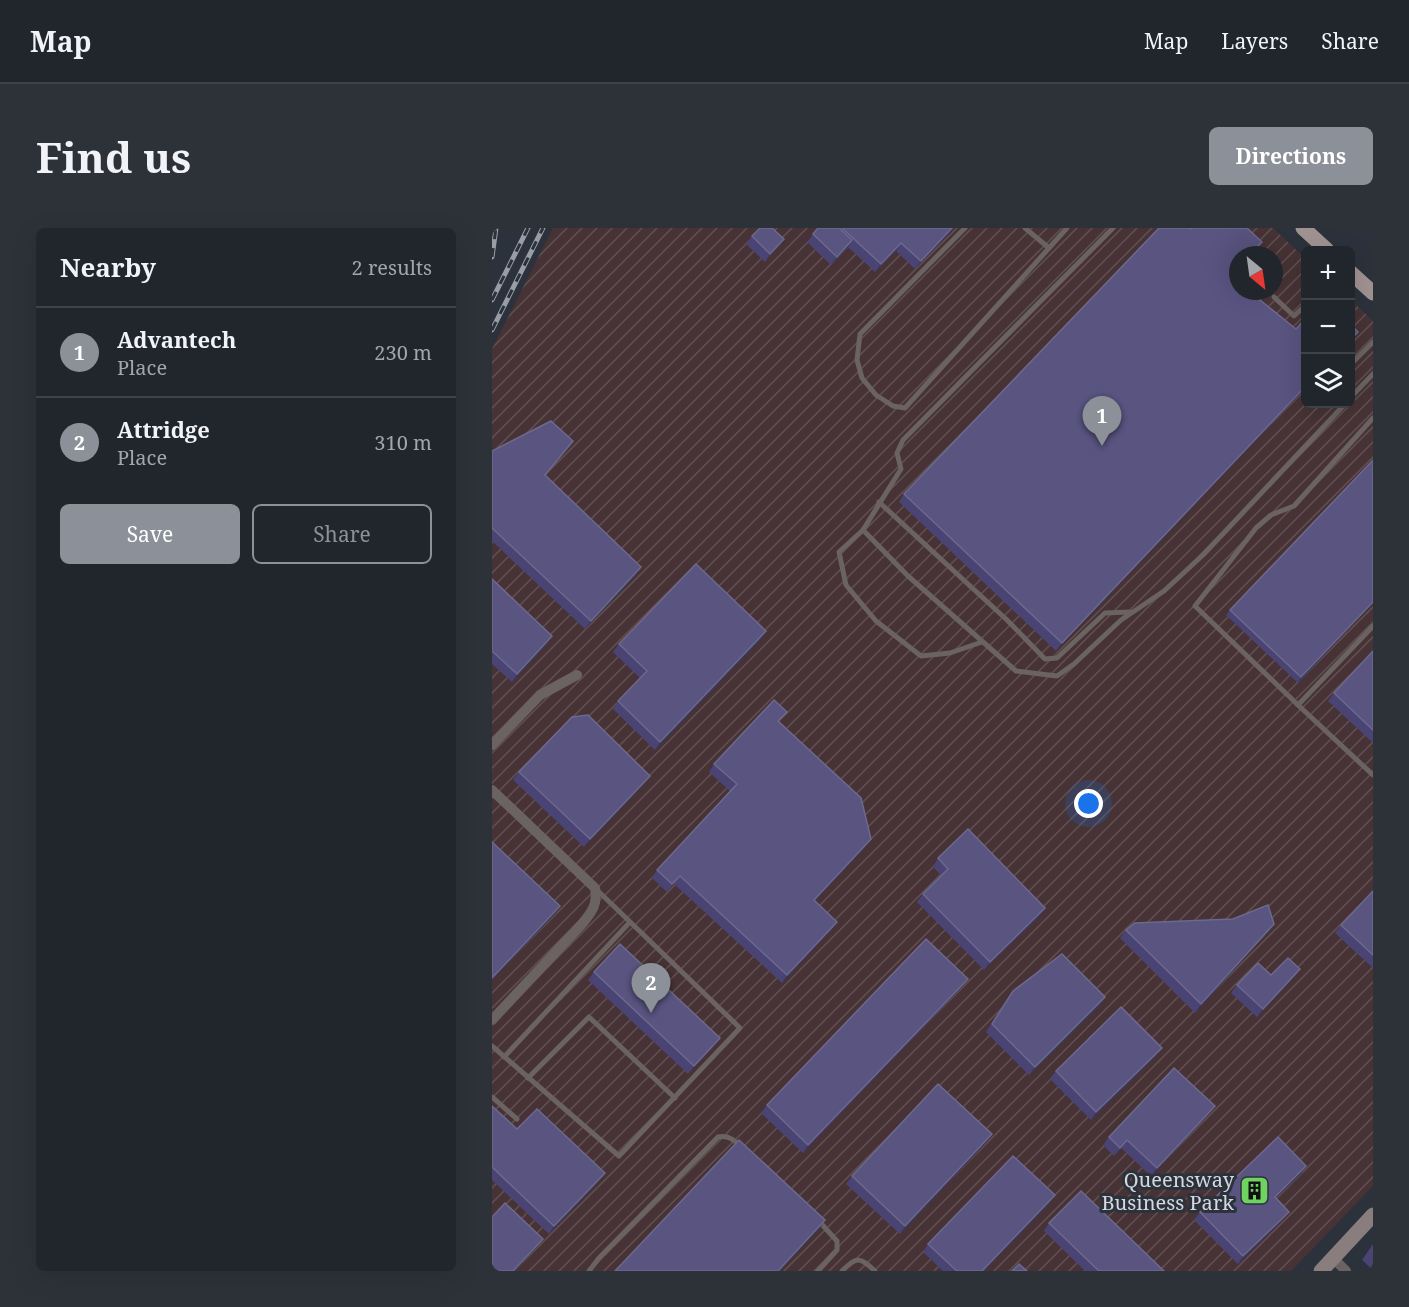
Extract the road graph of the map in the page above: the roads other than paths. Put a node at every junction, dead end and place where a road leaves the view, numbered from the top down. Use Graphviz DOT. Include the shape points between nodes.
graph roads {
  1 [pos="965,228"];
  2 [pos="1025,228"];
  3 [pos="1067,228"];
  4 [pos="1113,228"];
  5 [pos="1303,228"];
  6 [pos="1323,246"];
  7 [pos="1049,248"];
  8 [pos="1355,277"];
  9 [pos="1373,293"];
  10 [pos="1277,300"];
  11 [pos="1301,309"];
  12 [pos="1373,342"];
  13 [pos="1355,360"];
  14 [pos="1373,375"];
  15 [pos="1355,393"];
  16 [pos="1341,408"];
  17 [pos="1373,418"];
  18 [pos="879,502"];
  19 [pos="863,530"];
  20 [pos="1132,612"];
  21 [pos="1373,626"];
  22 [pos="982,642"];
  23 [pos="577,675"];
  24 [pos="1298,705"];
  25 [pos="492,745"];
  26 [pos="1373,775"];
  27 [pos="492,790"];
  28 [pos="595,888"];
  29 [pos="630,922"];
  30 [pos="492,1020"];
  31 [pos="492,1046"];
  32 [pos="504,1057"];
  33 [pos="528,1078"];
  34 [pos="492,1097"];
  35 [pos="675,1098"];
  36 [pos="517,1119"];
  37 [pos="748,1154"];
  38 [pos="1373,1215"];
  39 [pos="814,1216"];
  40 [pos="1333,1258"];
  41 [pos="589,1271"];
  42 [pos="818,1271"];
  43 [pos="842,1271"];
  44 [pos="875,1271"];
  45 [pos="1321,1271"];
  46 [pos="1346,1271"];
  1 -- 7 [label="lane" via="860,334 857,360 862,378 876,395 893,406 905,408"];
  2 -- 7 [label="lane"];
  3 -- 7 [label="lane"];
  4 -- 18 [label="lane" via="903,440 897,453 901,469"];
  5 -- 6 [label="main road"];
  8 -- 9 [label="main road"];
  10 -- 11 [label="lane" via="1294,316"];
  12 -- 13 [label="lane"];
  14 -- 15 [label="lane"];
  16 -- 20 [label="lane" via="1203,555 1164,591"];
  17 -- 24 [label="lane" via="1294,506 1270,515 1256,528 1195,606"];
  18 -- 19 [label="lane"];
  18 -- 20 [label="lane" via="1045,659 1057,658 1105,613"];
  19 -- 22 [label="lane"];
  19 -- 22 [label="lane" via="839,552 846,585 876,621 921,657 950,653"];
  20 -- 22 [label="lane" via="1057,676 1016,671"];
  21 -- 24 [label="lane"];
  23 -- 25 [label="street" via="540,695"];
  24 -- 26 [label="lane"];
  27 -- 28 [label="street"];
  28 -- 29 [label="lane"];
  28 -- 30 [label="street" via="595,908"];
  29 -- 32 [label="lane"];
  29 -- 35 [label="lane" via="740,1028"];
  31 -- 32 [label="lane"];
  32 -- 33 [label="lane"];
  33 -- 35 [label="lane" via="619,1156"];
  33 -- 35 [label="lane" via="589,1017"];
  34 -- 36 [label="lane"];
  37 -- 41 [label="lane" via="732,1138 718,1137"];
  38 -- 40 [label="main road"];
  39 -- 42 [label="lane" via="837,1241 837,1250"];
  40 -- 45 [label="main road"];
  40 -- 46 [label="street"];
  43 -- 44 [label="lane" via="857,1259"];
}
